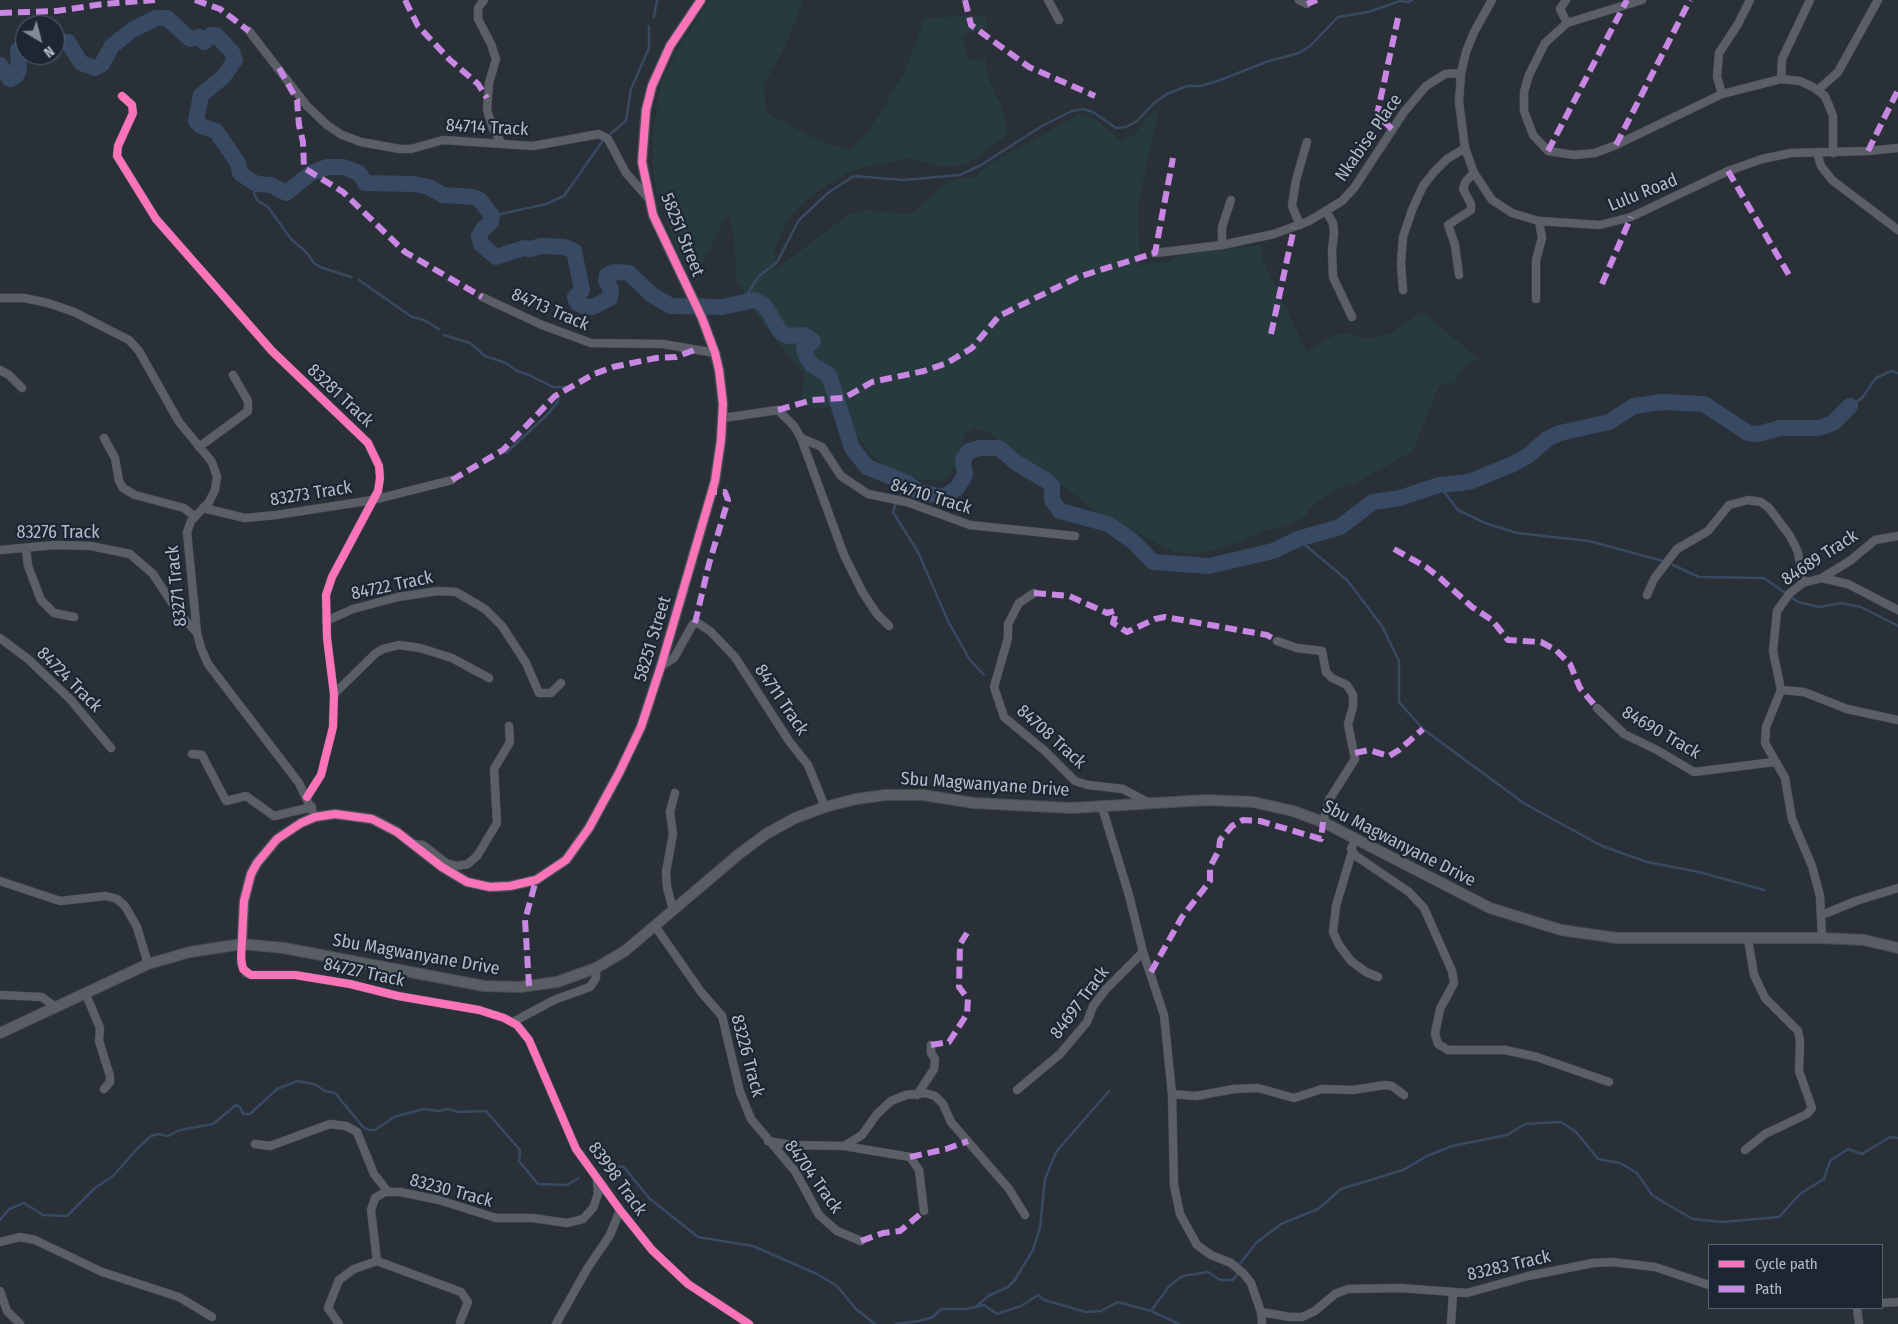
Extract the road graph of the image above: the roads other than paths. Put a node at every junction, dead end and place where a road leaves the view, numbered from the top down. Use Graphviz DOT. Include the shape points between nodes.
graph roads {
  1 [pos="484,0"];
  2 [pos="701,0"];
  3 [pos="1048,0"];
  4 [pos="1492,0"];
  5 [pos="1566,0"];
  6 [pos="1642,0"];
  7 [pos="1750,0"];
  8 [pos="1810,0"];
  9 [pos="1878,0"];
  10 [pos="1059,20"];
  11 [pos="1567,23"];
  12 [pos="249,31"];
  13 [pos="1461,73"];
  14 [pos="1781,79"];
  15 [pos="1818,90"];
  16 [pos="1722,94"];
  17 [pos="122,96"];
  18 [pos="501,142"];
  19 [pos="1307,142"];
  20 [pos="1465,148"];
  21 [pos="1897,149"];
  22 [pos="1818,152"];
  23 [pos="1833,152"];
  24 [pos="1474,173"];
  25 [pos="649,199"];
  26 [pos="1232,200"];
  27 [pos="1326,211"];
  28 [pos="1538,221"];
  29 [pos="1300,226"];
  30 [pos="1898,230"];
  31 [pos="1222,244"];
  32 [pos="1155,252"];
  33 [pos="1459,275"];
  34 [pos="1403,290"];
  35 [pos="482,297"];
  36 [pos="0,298"];
  37 [pos="1536,299"];
  38 [pos="1352,317"];
  39 [pos="715,353"];
  40 [pos="0,370"];
  41 [pos="233,376"];
  42 [pos="22,388"];
  43 [pos="723,418"];
  44 [pos="104,438"];
  45 [pos="802,438"];
  46 [pos="199,447"];
  47 [pos="452,480"];
  48 [pos="373,500"];
  49 [pos="203,508"];
  50 [pos="194,516"];
  51 [pos="1075,536"];
  52 [pos="1898,536"];
  53 [pos="26,548"];
  54 [pos="0,550"];
  55 [pos="1822,578"];
  56 [pos="1803,584"];
  57 [pos="1034,593"];
  58 [pos="1647,595"];
  59 [pos="1898,610"];
  60 [pos="74,617"];
  61 [pos="326,621"];
  62 [pos="889,626"];
  63 [pos="197,633"];
  64 [pos="0,638"];
  65 [pos="1277,641"];
  66 [pos="661,666"];
  67 [pos="489,678"];
  68 [pos="562,683"];
  69 [pos="1781,690"];
  70 [pos="334,694"];
  71 [pos="1597,708"];
  72 [pos="1898,720"];
  73 [pos="509,726"];
  74 [pos="111,748"];
  75 [pos="192,754"];
  76 [pos="1774,762"];
  77 [pos="675,793"];
  78 [pos="307,797"];
  79 [pos="1151,804"];
  80 [pos="312,807"];
  81 [pos="825,807"];
  82 [pos="1102,807"];
  83 [pos="315,817"];
  84 [pos="1323,822"];
  85 [pos="1356,838"];
  86 [pos="413,844"];
  87 [pos="1352,852"];
  88 [pos="0,881"];
  89 [pos="1898,888"];
  90 [pos="673,910"];
  91 [pos="1822,915"];
  92 [pos="654,926"];
  93 [pos="1822,938"];
  94 [pos="1748,939"];
  95 [pos="242,944"];
  96 [pos="1898,948"];
  97 [pos="1143,952"];
  98 [pos="148,964"];
  99 [pos="596,968"];
  100 [pos="1378,977"];
  101 [pos="85,992"];
  102 [pos="0,995"];
  103 [pos="55,1007"];
  104 [pos="504,1018"];
  105 [pos="513,1022"];
  106 [pos="0,1033"];
  107 [pos="932,1045"];
  108 [pos="1609,1082"];
  109 [pos="104,1089"];
  110 [pos="1017,1090"];
  111 [pos="1172,1094"];
  112 [pos="917,1095"];
  113 [pos="1404,1095"];
  114 [pos="768,1140"];
  115 [pos="255,1144"];
  116 [pos="844,1146"];
  117 [pos="1745,1150"];
  118 [pos="597,1181"];
  119 [pos="388,1192"];
  120 [pos="620,1210"];
  121 [pos="924,1211"];
  122 [pos="1025,1215"];
  123 [pos="861,1241"];
  124 [pos="0,1242"];
  125 [pos="377,1261"];
  126 [pos="1708,1285"];
  127 [pos="0,1291"];
  128 [pos="1453,1293"];
  129 [pos="1898,1302"];
  130 [pos="1883,1303"];
  131 [pos="1857,1309"];
  132 [pos="1261,1312"];
  133 [pos="212,1317"];
  134 [pos="460,1322"];
  135 [pos="20,1324"];
  136 [pos="339,1324"];
  137 [pos="556,1324"];
  138 [pos="749,1324"];
  139 [pos="1262,1324"];
  140 [pos="1451,1324"];
  141 [pos="1859,1324"];
  1 -- 18 [label="street" via="478,8 478,19 496,59 487,98 489,120"];
  2 -- 25 [label="street, 58251 Street" via="670,46 652,86 646,110 642,162"];
  3 -- 10 [label="street"];
  4 -- 13 [label="street, Lulu Road" via="1474,32"];
  5 -- 11 [label="street" via="1560,10"];
  6 -- 11 [label="street"];
  7 -- 16 [label="street" via="1719,53 1717,77"];
  8 -- 14 [label="street" via="1782,59"];
  9 -- 15 [label="street" via="1838,72"];
  11 -- 16 [label="street" via="1545,43 1524,92 1527,123 1548,151 1558,155 1595,153"];
  12 -- 18 [label="street, 84714 Track" via="311,111 342,134 361,142 400,149 443,140"];
  13 -- 20 [label="street, Lulu Road" via="1459,102"];
  13 -- 27 [label="street, Nkabise Place" via="1437,77 1417,95 1354,188"];
  14 -- 15 [label="street" via="1800,81"];
  14 -- 16 [label="street"];
  15 -- 23 [label="street" via="1825,96 1833,116"];
  17 -- 48 [label="street, 83281 Track" via="132,105 133,113 118,146 118,156 156,219 272,351 368,443 376,456 380,478"];
  18 -- 25 [label="street, 84714 Track" via="533,146 599,134 604,136 626,173"];
  19 -- 29 [label="street" via="1292,206"];
  20 -- 24 [label="street, Lulu Road"];
  20 -- 34 [label="street" via="1434,172 1423,186 1412,210 1403,237"];
  21 -- 23 [label="street, Lulu Road"];
  22 -- 23 [label="street, Lulu Road"];
  22 -- 28 [label="street, Lulu Road" via="1777,155 1748,163 1620,221 1587,225"];
  22 -- 30 [label="street" via="1823,171 1832,180"];
  24 -- 28 [label="street, Lulu Road" via="1492,200 1503,208"];
  24 -- 33 [label="street" via="1464,183 1463,189 1471,210 1448,225"];
  25 -- 39 [label="street, 58251 Street"];
  26 -- 31 [label="street" via="1222,227"];
  27 -- 29 [label="street, Nkabise Place"];
  27 -- 38 [label="street" via="1333,223 1334,277"];
  28 -- 37 [label="street" via="1542,238 1536,260"];
  29 -- 31 [label="street, Nkabise Place"];
  31 -- 32 [label="street, Nkabise Place"];
  35 -- 39 [label="street, 84713 Track" via="591,343 663,344"];
  36 -- 46 [label="street" via="24,298 74,312 130,340 174,415"];
  39 -- 43 [label="street, 58251 Street"];
  40 -- 42 [label="street"];
  41 -- 46 [label="street" via="248,401 248,411"];
  43 -- 45 [label="street" via="778,410"];
  43 -- 66 [label="street, 58251 Street" via="715,481"];
  44 -- 50 [label="street" via="115,458 123,488 135,495 184,508"];
  45 -- 51 [label="street, 84710 Track" via="822,447 841,476 868,494 907,502 970,525"];
  45 -- 62 [label="street" via="844,555 863,592"];
  46 -- 49 [label="street" via="212,462 217,476 213,496"];
  47 -- 48 [label="street, 83273 Track"];
  48 -- 49 [label="street, 83273 Track" via="245,518"];
  48 -- 61 [label="street, 83281 Track" via="332,577 326,595"];
  49 -- 50 [label="street"];
  50 -- 63 [label="street, 83271 Track" via="188,526 186,543"];
  52 -- 55 [label="street, 84689 Track" via="1875,540"];
  53 -- 54 [label="street, 83276 Track"];
  53 -- 60 [label="street" via="28,566 41,600 54,613"];
  53 -- 63 [label="street, 83276 Track" via="91,546 130,554 153,574 178,612"];
  55 -- 56 [label="street, 84689 Track"];
  55 -- 59 [label="street" via="1848,584"];
  56 -- 58 [label="street" via="1798,552 1790,536 1769,508 1761,502 1748,500 1729,505 1708,531 1677,549 1654,579"];
  56 -- 69 [label="street, 84689 Track" via="1790,593 1777,611 1773,651"];
  57 -- 79 [label="street, 84708 Track" via="1019,603 1008,624 1008,638 994,687 1004,717 1075,781 1123,788"];
  61 -- 68 [label="street, 84722 Track" via="353,609 398,598 438,591 456,592 485,609 502,626 526,663 540,693 551,693"];
  61 -- 70 [label="street, 83281 Track"];
  63 -- 78 [label="street, 83271 Track" via="208,664"];
  64 -- 74 [label="street, 84724 Track" via="28,659 70,699"];
  65 -- 84 [label="street" via="1297,648 1320,650 1326,672 1347,685 1353,695 1348,724 1355,753 1353,765 1329,800"];
  66 -- 81 [label="street, 84711 Track" via="674,658 695,623 710,631 735,657 811,769"];
  66 -- 86 [label="street, 58251 Street" via="640,728 619,774 581,842 558,868 527,883 500,888 479,886 452,875"];
  67 -- 70 [label="street" via="452,658 399,645 376,653"];
  69 -- 72 [label="street" via="1804,692 1846,709"];
  69 -- 76 [label="street" via="1764,734"];
  70 -- 78 [label="street, 83281 Track" via="333,726 326,760 318,782"];
  71 -- 76 [label="street, 84690 Track" via="1624,734 1694,772"];
  73 -- 86 [label="street" via="510,742 494,769 497,823 477,856 468,864 458,866 446,862 423,845"];
  75 -- 80 [label="street" via="202,755 226,800 246,796 274,816"];
  76 -- 91 [label="street" via="1786,778 1792,819 1812,866"];
  77 -- 90 [label="street" via="670,812 673,834 666,872"];
  78 -- 80 [label="street, 83271 Track"];
  79 -- 82 [label="main road, Sbu Magwanyane Drive"];
  79 -- 84 [label="main road, Sbu Magwanyane Drive" via="1207,800 1252,802"];
  80 -- 83 [label="street, 83271 Track"];
  81 -- 82 [label="main road, Sbu Magwanyane Drive" via="856,798 900,794 974,803"];
  81 -- 90 [label="main road, Sbu Magwanyane Drive" via="766,834"];
  82 -- 97 [label="street"];
  83 -- 86 [label="street, 58251 Street" via="344,814 372,819 386,824"];
  83 -- 95 [label="street, 58251 Street" via="277,838 257,863 244,901"];
  84 -- 85 [label="main road, Sbu Magwanyane Drive"];
  85 -- 87 [label="street" via="1351,845"];
  85 -- 94 [label="main road, Sbu Magwanyane Drive" via="1490,908 1542,926 1617,938"];
  87 -- 100 [label="street" via="1336,906 1333,932 1352,961"];
  87 -- 108 [label="street" via="1409,892 1424,908 1454,981 1440,1009 1435,1034 1438,1044 1448,1050 1505,1050 1538,1057"];
  88 -- 98 [label="street" via="60,900 106,896 117,899 137,927"];
  89 -- 91 [label="street"];
  90 -- 92 [label="main road, Sbu Magwanyane Drive"];
  91 -- 93 [label="street"];
  92 -- 99 [label="main road, Sbu Magwanyane Drive" via="625,951"];
  92 -- 114 [label="street, 83226 Track" via="722,1016 743,1104"];
  93 -- 94 [label="main road, Sbu Magwanyane Drive"];
  93 -- 96 [label="main road, Sbu Magwanyane Drive" via="1864,940"];
  94 -- 117 [label="street" via="1754,975 1765,998 1798,1031 1800,1071 1812,1108 1807,1114 1765,1134"];
  95 -- 98 [label="main road, Sbu Magwanyane Drive" via="190,952"];
  95 -- 99 [label="main road, Sbu Magwanyane Drive" via="284,948 494,987 545,984"];
  95 -- 104 [label="street, 84727 Track" via="241,964 251,975 307,977 479,1010"];
  97 -- 110 [label="street, 84697 Track" via="1106,989 1093,1006 1087,1022 1060,1054"];
  97 -- 111 [label="street" via="1164,1016"];
  98 -- 101 [label="main road, Sbu Magwanyane Drive"];
  99 -- 105 [label="street" via="594,983 590,987 554,1000"];
  101 -- 103 [label="main road, Sbu Magwanyane Drive"];
  101 -- 109 [label="street" via="100,1028 99,1041 110,1076 110,1082"];
  102 -- 103 [label="street" via="42,997"];
  103 -- 106 [label="main road, Sbu Magwanyane Drive"];
  104 -- 105 [label="street, 83998 Track"];
  105 -- 118 [label="street, 83998 Track" via="528,1040 576,1149"];
  107 -- 112 [label="street" via="934,1069"];
  111 -- 113 [label="street" via="1196,1096 1258,1088 1294,1098 1322,1089 1352,1090 1385,1084"];
  111 -- 132 [label="street" via="1172,1158 1180,1214 1197,1245 1231,1263 1244,1274 1251,1283"];
  112 -- 116 [label="street" via="906,1095 884,1106 862,1135"];
  112 -- 122 [label="street" via="925,1093 939,1099 951,1122 1009,1189"];
  114 -- 116 [label="street" via="787,1145"];
  114 -- 123 [label="street, 84704 Track" via="795,1171 819,1215 837,1231"];
  115 -- 119 [label="street" via="270,1146 330,1124 346,1126 357,1132 374,1174"];
  116 -- 121 [label="street" via="910,1157 919,1170"];
  118 -- 119 [label="street, 83230 Track" via="598,1194 593,1208 583,1218 558,1223 532,1218 501,1218 422,1196"];
  118 -- 120 [label="street, 83998 Track"];
  119 -- 125 [label="street, 83230 Track" via="379,1194 371,1205"];
  120 -- 137 [label="street" via="610,1235"];
  120 -- 138 [label="street, 83998 Track" via="671,1269 716,1304"];
  124 -- 133 [label="street" via="20,1237 35,1240 102,1272 180,1297"];
  125 -- 134 [label="street" via="462,1292 468,1302"];
  125 -- 136 [label="street" via="348,1272 337,1284 328,1308"];
  126 -- 128 [label="street, 83283 Track" via="1655,1267 1612,1262 1528,1276 1467,1293"];
  127 -- 135 [label="street" via="7,1311"];
  128 -- 132 [label="street, 83283 Track" via="1354,1288 1341,1291 1302,1317"];
  128 -- 140 [label="street"];
  129 -- 130 [label="street"];
  131 -- 141 [label="street"];
  132 -- 139 [label="street"];
}
